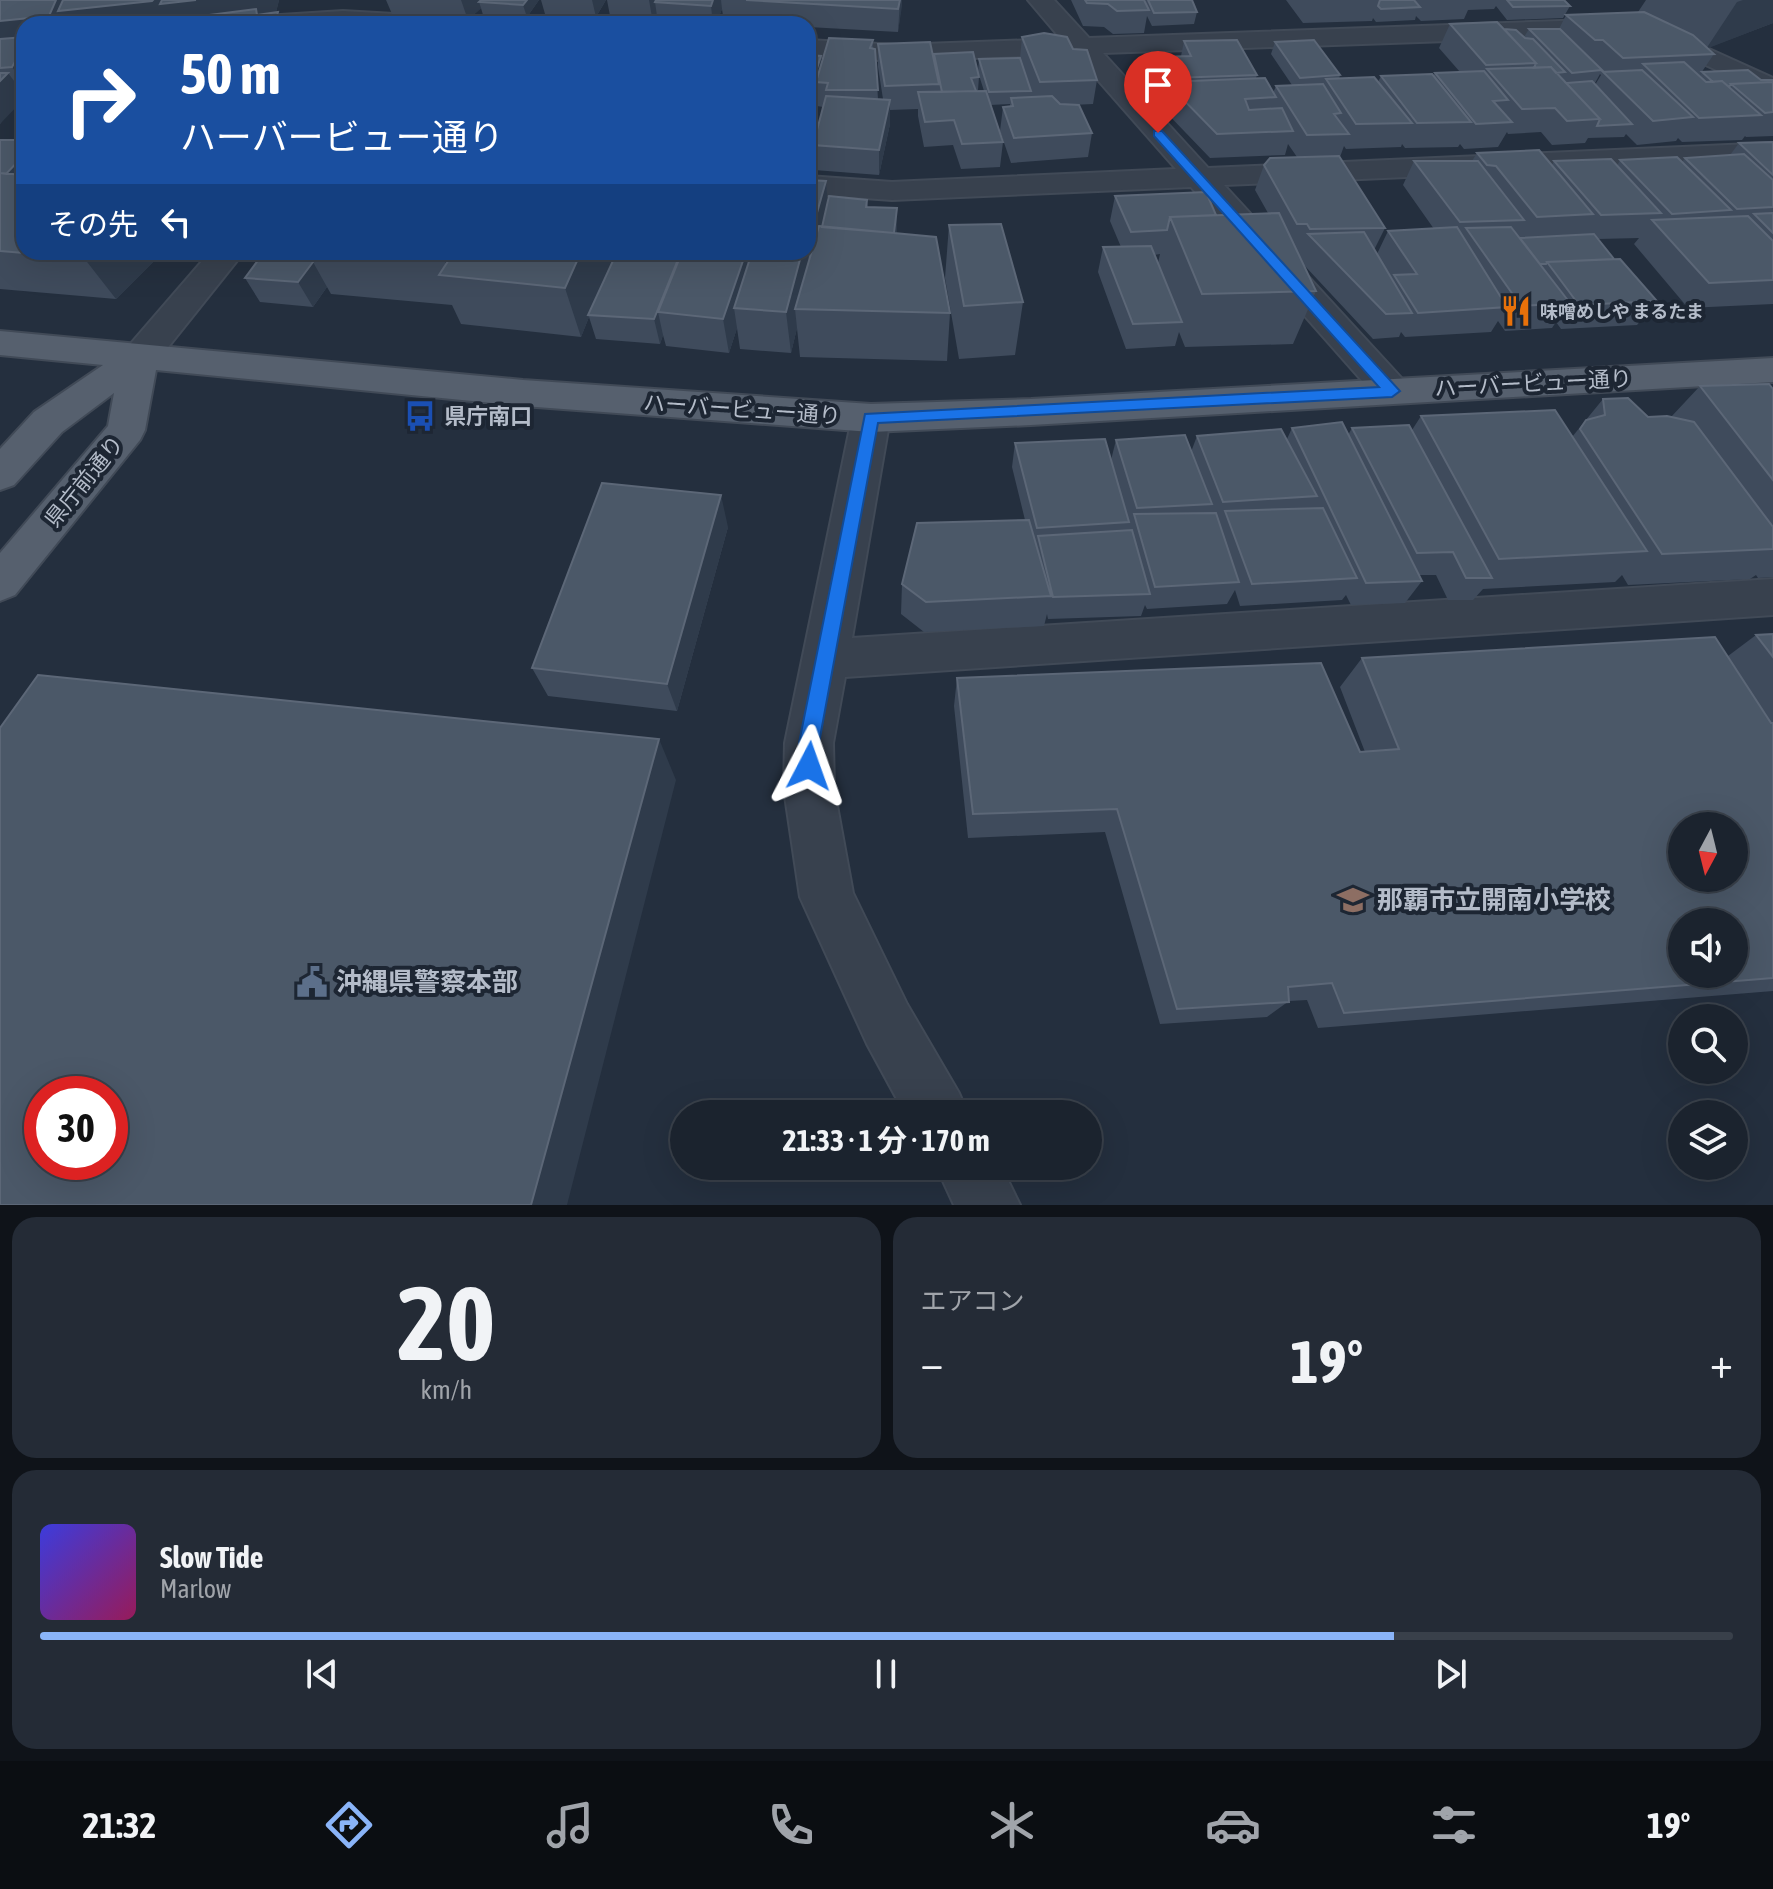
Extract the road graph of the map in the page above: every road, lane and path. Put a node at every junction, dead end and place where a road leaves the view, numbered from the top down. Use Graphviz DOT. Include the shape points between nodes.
graph roads {
  1 [pos="1040,0"];
  2 [pos="1081,46"];
  3 [pos="816,48"];
  4 [pos="1773,88"];
  5 [pos="1773,152"];
  6 [pos="1196,177"];
  7 [pos="816,186"];
  8 [pos="221,260"];
  9 [pos="0,343"];
  10 [pos="140,357"];
  11 [pos="1773,370"];
  12 [pos="1392,391"];
  13 [pos="871,418"];
  14 [pos="0,475"];
  15 [pos="0,583"];
  16 [pos="1773,597"];
  17 [pos="825,659"];
  18 [pos="930,1100"];
  19 [pos="975,1180"];
  20 [pos="988,1205"];
  1 -- 2 [label="street"];
  2 -- 3 [label="street" via="897,53"];
  2 -- 4 [label="street" via="1619,20"];
  2 -- 6 [label="street"];
  5 -- 6 [label="street"];
  6 -- 7 [label="street" via="892,191"];
  6 -- 12 [label="street"];
  8 -- 10 [label="street"];
  9 -- 10 [label="main road, ハーバービュー通り"];
  10 -- 13 [label="main road, ハーバービュー通り" via="523,393"];
  10 -- 14 [label="main road" via="48,422"];
  10 -- 15 [label="main road, 県庁前通り" via="126,430"];
  11 -- 12 [label="main road, ハーバービュー通り"];
  12 -- 13 [label="main road, ハーバービュー通り"];
  13 -- 17 [label="street"];
  16 -- 17 [label="street"];
  17 -- 18 [label="street" via="809,743 809,774 827,897"];
  19 -- 20 [label="street"];
}
